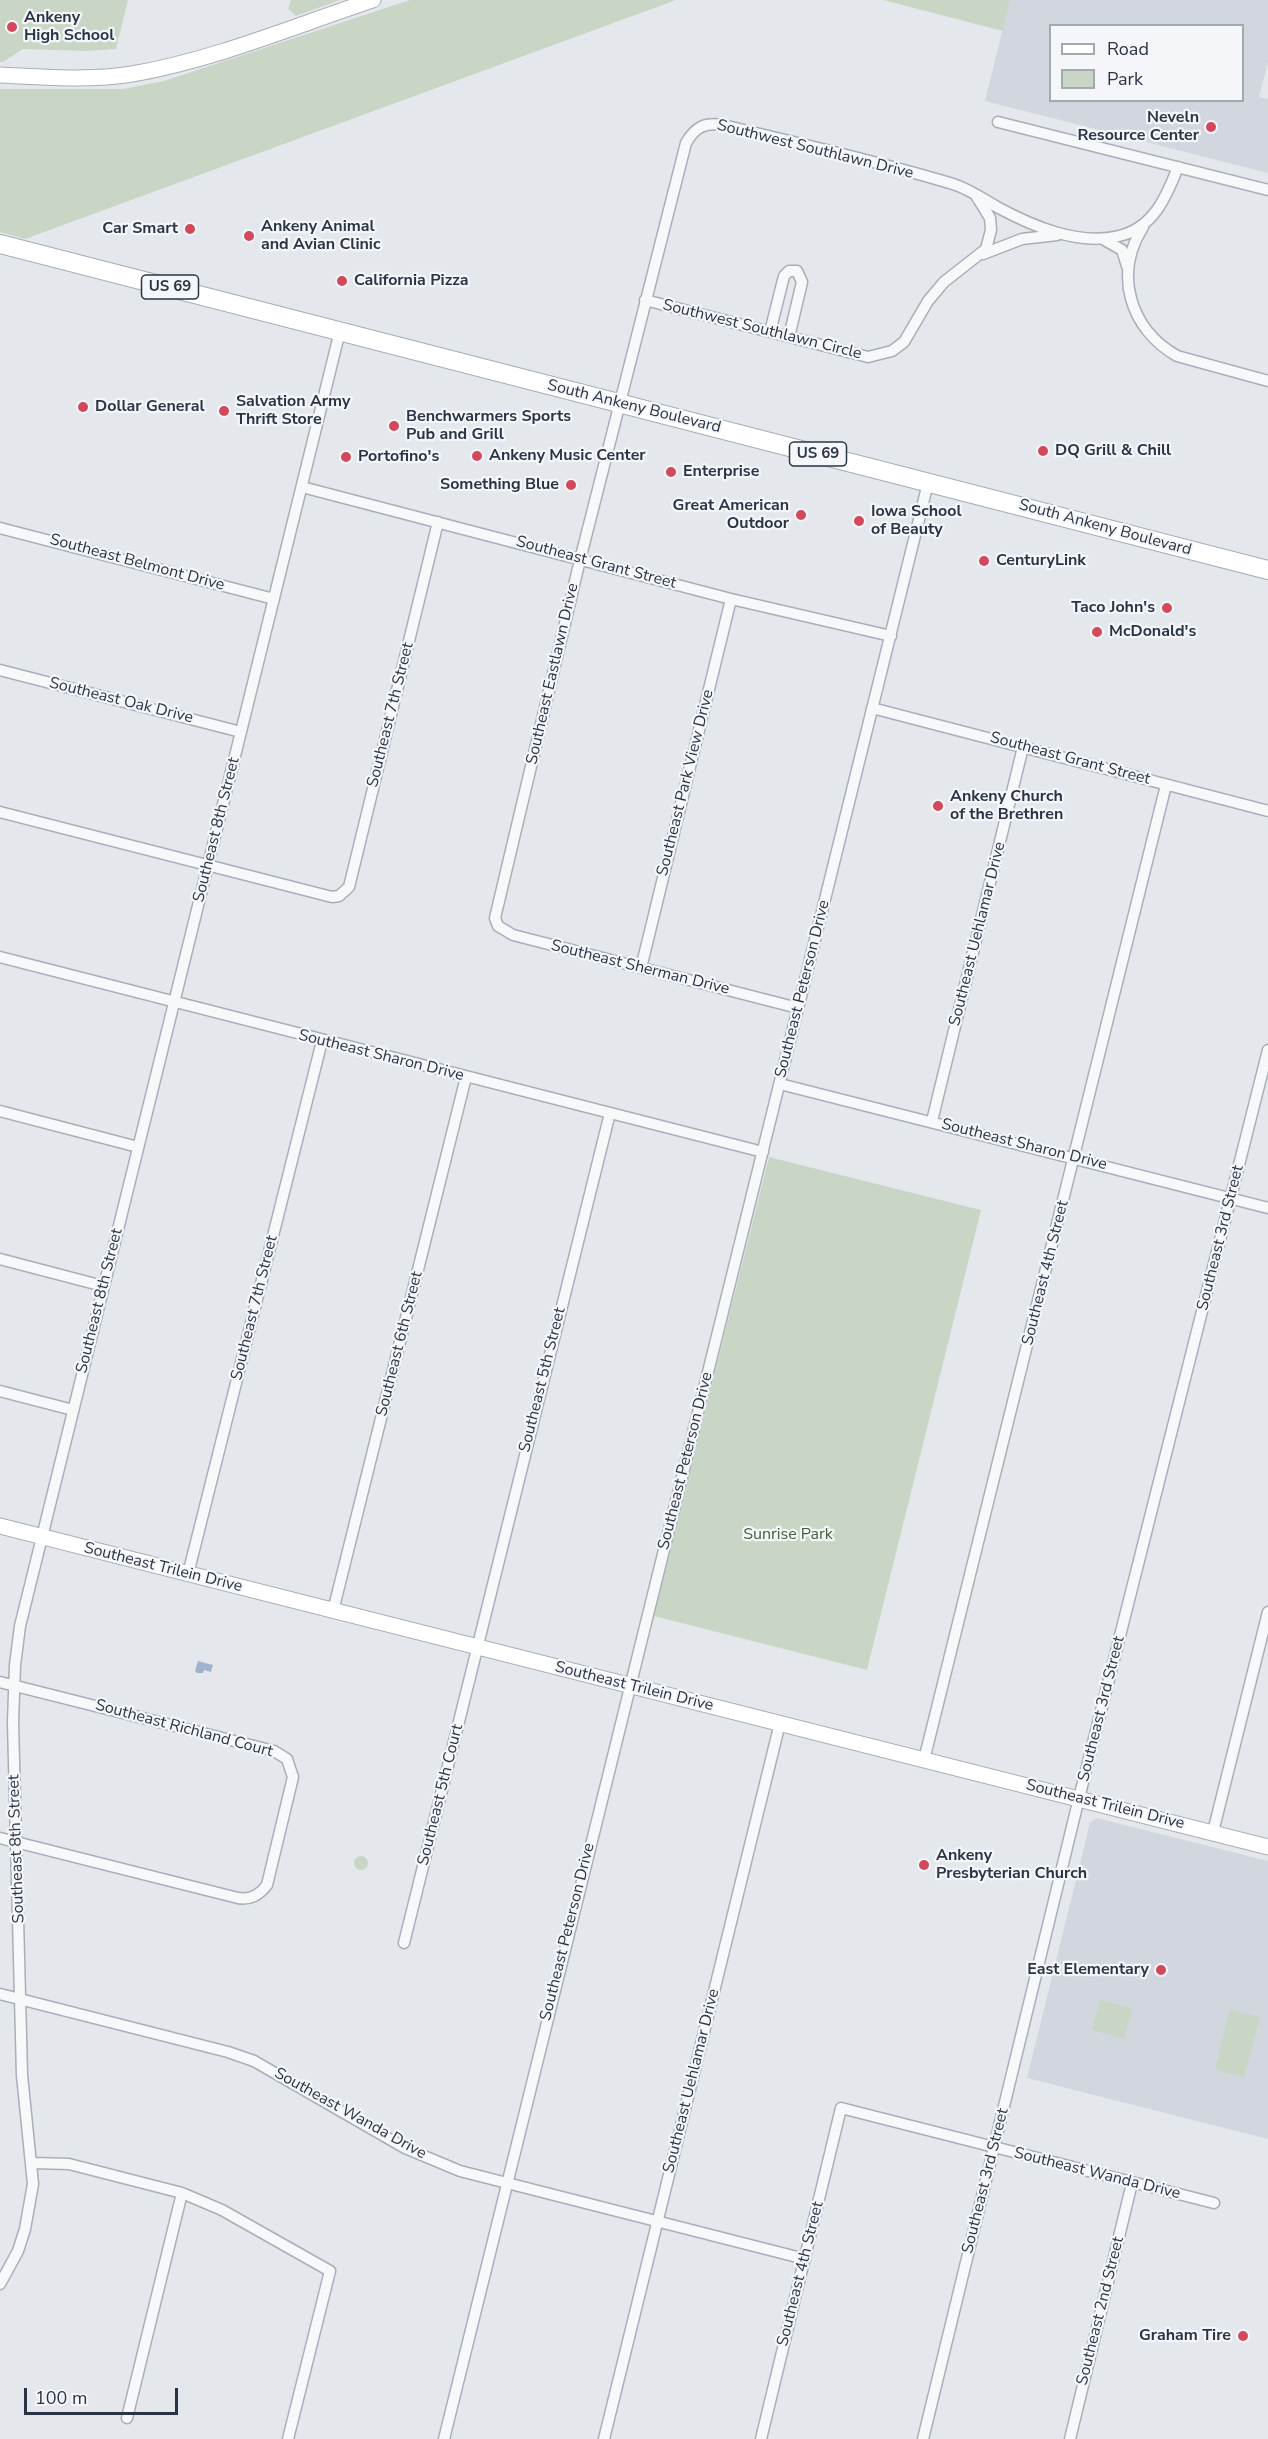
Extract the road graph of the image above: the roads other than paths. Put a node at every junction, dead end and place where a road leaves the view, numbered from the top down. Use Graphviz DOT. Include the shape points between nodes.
graph roads {
  1 [pos="373,0"];
  2 [pos="0,75"];
  3 [pos="998,122"];
  4 [pos="1178,167"];
  5 [pos="1268,190"];
  6 [pos="971,192"];
  7 [pos="1144,225"];
  8 [pos="1073,236"];
  9 [pos="1100,238"];
  10 [pos="0,244"];
  11 [pos="977,256"];
  12 [pos="1127,269"];
  13 [pos="645,300"];
  14 [pos="340,331"];
  15 [pos="770,332"];
  16 [pos="789,337"];
  17 [pos="1268,381"];
  18 [pos="620,403"];
  19 [pos="928,483"];
  20 [pos="302,487"];
  21 [pos="438,522"];
  22 [pos="0,528"];
  23 [pos="580,560"];
  24 [pos="1268,570"];
  25 [pos="274,599"];
  26 [pos="731,599"];
  27 [pos="891,636"];
  28 [pos="0,670"];
  29 [pos="872,708"];
  30 [pos="241,732"];
  31 [pos="1023,747"];
  32 [pos="1166,785"];
  33 [pos="1268,811"];
  34 [pos="0,812"];
  35 [pos="208,864"];
  36 [pos="495,911"];
  37 [pos="0,957"];
  38 [pos="641,968"];
  39 [pos="174,1003"];
  40 [pos="798,1008"];
  41 [pos="322,1041"];
  42 [pos="1268,1050"];
  43 [pos="466,1077"];
  44 [pos="780,1084"];
  45 [pos="0,1111"];
  46 [pos="610,1113"];
  47 [pos="932,1122"];
  48 [pos="138,1147"];
  49 [pos="763,1152"];
  50 [pos="1075,1158"];
  51 [pos="1231,1199"];
  52 [pos="1268,1208"];
  53 [pos="0,1258"];
  54 [pos="104,1286"];
  55 [pos="0,1391"];
  56 [pos="73,1410"];
  57 [pos="0,1526"];
  58 [pos="42,1537"];
  59 [pos="189,1574"];
  60 [pos="333,1611"];
  61 [pos="1268,1612"];
  62 [pos="477,1647"];
  63 [pos="0,1682"];
  64 [pos="14,1685"];
  65 [pos="629,1685"];
  66 [pos="780,1723"];
  67 [pos="924,1760"];
  68 [pos="1079,1798"];
  69 [pos="1213,1832"];
  70 [pos="0,1838"];
  71 [pos="17,1842"];
  72 [pos="1268,1847"];
  73 [pos="404,1943"];
  74 [pos="0,1994"];
  75 [pos="22,1999"];
  76 [pos="841,2108"];
  77 [pos="994,2148"];
  78 [pos="33,2163"];
  79 [pos="507,2183"];
  80 [pos="1132,2183"];
  81 [pos="182,2193"];
  82 [pos="1214,2203"];
  83 [pos="658,2221"];
  84 [pos="805,2259"];
  85 [pos="0,2284"];
  86 [pos="127,2418"];
  87 [pos="288,2439"];
  88 [pos="444,2439"];
  89 [pos="604,2439"];
  90 [pos="761,2439"];
  91 [pos="923,2439"];
  92 [pos="1070,2439"];
  1 -- 2 [label="street" via="147,71 75,78"];
  3 -- 4 [label="street"];
  4 -- 5 [label="street"];
  4 -- 7 [label="street, Southwest Southlawn Drive" via="1165,198"];
  6 -- 8 [label="street, Southwest Southlawn Drive" via="1017,217"];
  6 -- 11 [label="street" via="985,208 990,224 989,242"];
  6 -- 13 [label="street, Southwest Southlawn Drive" via="730,127 713,123 702,126 686,143"];
  7 -- 9 [label="street, Southwest Southlawn Drive" via="1119,236"];
  7 -- 12 [label="street"];
  8 -- 9 [label="street, Southwest Southlawn Drive"];
  8 -- 11 [label="street" via="1022,239"];
  9 -- 12 [label="street" via="1122,250"];
  10 -- 14 [label="main road, South Ankeny Boulevard / US 69"];
  11 -- 16 [label="street, Southwest Southlawn Circle" via="944,282 904,342 892,351 868,357"];
  12 -- 17 [label="street" via="1130,303 1145,329 1165,349 1194,362"];
  13 -- 15 [label="street, Southwest Southlawn Circle"];
  13 -- 18 [label="street, Southwest Southlawn Drive"];
  14 -- 18 [label="main road, South Ankeny Boulevard / US 69"];
  14 -- 20 [label="street, Southeast 8th Street"];
  15 -- 16 [label="street, Southwest Southlawn Circle"];
  15 -- 16 [label="street" via="784,276 796,271 802,282"];
  18 -- 19 [label="main road, South Ankeny Boulevard / US 69"];
  18 -- 23 [label="street, Southeast Eastlawn Drive"];
  19 -- 24 [label="main road, South Ankeny Boulevard / US 69"];
  19 -- 27 [label="street, Southeast Peterson Drive"];
  20 -- 21 [label="street, Southeast Grant Street"];
  20 -- 25 [label="street, Southeast 8th Street"];
  21 -- 23 [label="street, Southeast Grant Street"];
  21 -- 35 [label="street, Southeast 7th Street" via="349,887 332,897"];
  22 -- 25 [label="street, Southeast Belmont Drive"];
  23 -- 26 [label="street, Southeast Grant Street"];
  23 -- 36 [label="street, Southeast Eastlawn Drive"];
  25 -- 30 [label="street, Southeast 8th Street"];
  26 -- 27 [label="street, Southeast Grant Street"];
  26 -- 38 [label="street, Southeast Park View Drive"];
  27 -- 29 [label="street, Southeast Peterson Drive"];
  28 -- 30 [label="street, Southeast Oak Drive"];
  29 -- 31 [label="street, Southeast Grant Street"];
  29 -- 40 [label="street, Southeast Peterson Drive"];
  30 -- 35 [label="street, Southeast 8th Street"];
  31 -- 32 [label="street, Southeast Grant Street"];
  31 -- 47 [label="street, Southeast Uehlamar Drive"];
  32 -- 33 [label="street, Southeast Grant Street"];
  32 -- 50 [label="street, Southeast 4th Street"];
  34 -- 35 [label="street"];
  35 -- 39 [label="street, Southeast 8th Street"];
  36 -- 38 [label="street, Southeast Sherman Drive" via="498,926 505,932"];
  37 -- 39 [label="street, Southeast Sharon Drive"];
  38 -- 40 [label="street, Southeast Sherman Drive"];
  39 -- 41 [label="street, Southeast Sharon Drive"];
  39 -- 48 [label="street, Southeast 8th Street"];
  40 -- 44 [label="street, Southeast Peterson Drive"];
  41 -- 43 [label="street, Southeast Sharon Drive"];
  41 -- 59 [label="street, Southeast 7th Street"];
  42 -- 51 [label="street, Southeast 3rd Street"];
  43 -- 46 [label="street, Southeast Sharon Drive"];
  43 -- 60 [label="street, Southeast 6th Street"];
  44 -- 47 [label="street, Southeast Sharon Drive"];
  44 -- 49 [label="street, Southeast Peterson Drive"];
  45 -- 48 [label="street"];
  46 -- 49 [label="street, Southeast Sharon Drive"];
  46 -- 62 [label="street, Southeast 5th Street"];
  47 -- 50 [label="street, Southeast Sharon Drive"];
  48 -- 54 [label="street, Southeast 8th Street"];
  49 -- 65 [label="street, Southeast Peterson Drive"];
  50 -- 51 [label="street, Southeast Sharon Drive"];
  50 -- 67 [label="street, Southeast 4th Street"];
  51 -- 52 [label="street, Southeast Sharon Drive"];
  51 -- 68 [label="street, Southeast 3rd Street"];
  53 -- 54 [label="street"];
  54 -- 56 [label="street, Southeast 8th Street"];
  55 -- 56 [label="street"];
  56 -- 58 [label="street, Southeast 8th Street"];
  57 -- 58 [label="street, Southeast Trilein Drive"];
  58 -- 59 [label="street, Southeast Trilein Drive"];
  58 -- 64 [label="street, Southeast 8th Street" via="20,1626"];
  59 -- 60 [label="street, Southeast Trilein Drive"];
  60 -- 62 [label="street, Southeast Trilein Drive"];
  61 -- 69 [label="street"];
  62 -- 65 [label="street, Southeast Trilein Drive"];
  62 -- 73 [label="street, Southeast 5th Court"];
  63 -- 64 [label="street, Southeast Richland Court"];
  64 -- 71 [label="street, Southeast 8th Street"];
  64 -- 71 [label="street, Southeast Richland Court" via="274,1751 287,1760 293,1777 267,1885 249,1898"];
  65 -- 66 [label="street, Southeast Trilein Drive"];
  65 -- 79 [label="street, Southeast Peterson Drive"];
  66 -- 67 [label="street, Southeast Trilein Drive"];
  66 -- 83 [label="street, Southeast Uehlamar Drive"];
  67 -- 68 [label="street, Southeast Trilein Drive"];
  68 -- 69 [label="street, Southeast Trilein Drive"];
  68 -- 77 [label="street, Southeast 3rd Street"];
  69 -- 72 [label="street, Southeast Trilein Drive"];
  70 -- 71 [label="street, Southeast Richland Court"];
  71 -- 75 [label="street, Southeast 8th Street"];
  74 -- 75 [label="street, Southeast Wanda Drive"];
  75 -- 78 [label="street, Southeast 8th Street" via="23,2098"];
  75 -- 79 [label="street, Southeast Wanda Drive" via="254,2061 405,2148 460,2171"];
  76 -- 77 [label="street, Southeast Wanda Drive"];
  76 -- 84 [label="street, Southeast 4th Street"];
  77 -- 80 [label="street, Southeast Wanda Drive"];
  77 -- 91 [label="street, Southeast 3rd Street"];
  78 -- 81 [label="street" via="69,2164"];
  78 -- 85 [label="street, Southeast 8th Street" via="25,2229"];
  79 -- 83 [label="street, Southeast Wanda Drive"];
  79 -- 88 [label="street, Southeast Peterson Drive"];
  80 -- 82 [label="street, Southeast Wanda Drive"];
  80 -- 92 [label="street, Southeast 2nd Street"];
  81 -- 86 [label="street"];
  81 -- 87 [label="street" via="222,2210 330,2271"];
  83 -- 84 [label="street, Southeast Wanda Drive"];
  83 -- 89 [label="street, Southeast Uehlamar Drive"];
  84 -- 90 [label="street, Southeast 4th Street"];
}
